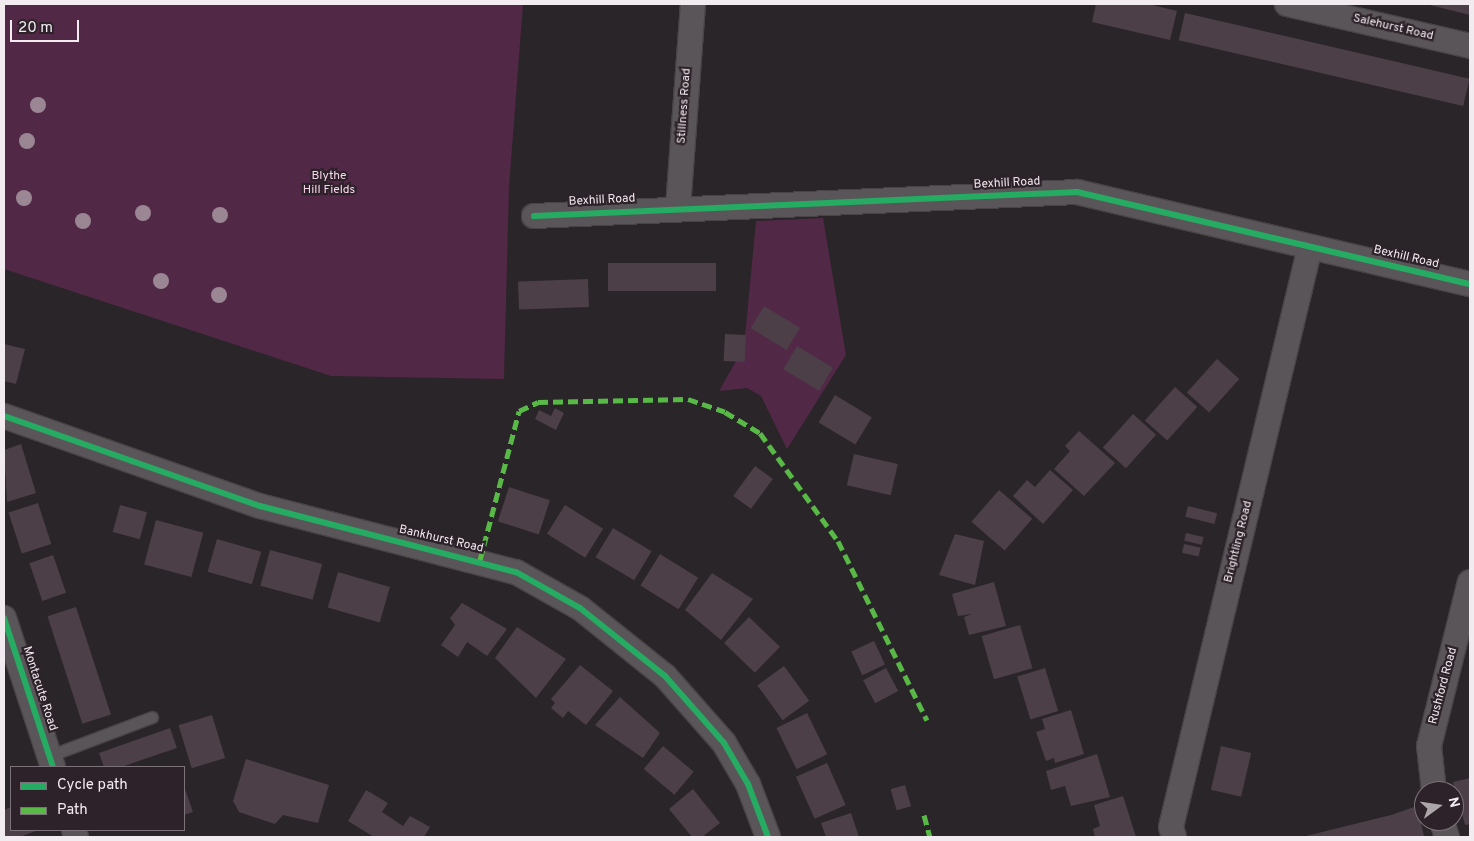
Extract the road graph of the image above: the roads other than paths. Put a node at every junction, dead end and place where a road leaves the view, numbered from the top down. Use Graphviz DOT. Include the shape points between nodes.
graph roads {
  1 [pos="693,4"];
  2 [pos="1287,4"];
  3 [pos="1470,46"];
  4 [pos="678,208"];
  5 [pos="534,216"];
  6 [pos="1310,247"];
  7 [pos="1470,284"];
  8 [pos="4,416"];
  9 [pos="1470,582"];
  10 [pos="4,618"];
  11 [pos="152,718"];
  12 [pos="51,762"];
  13 [pos="1433,781"];
  14 [pos="768,837"];
  15 [pos="1174,837"];
  1 -- 4 [label="street, Stillness Road"];
  2 -- 3 [label="street, Salehurst Road"];
  4 -- 5 [label="street, Bexhill Road"];
  4 -- 6 [label="street, Bexhill Road" via="1077,192"];
  6 -- 7 [label="street, Bexhill Road"];
  6 -- 15 [label="street, Brightling Road" via="1173,817"];
  8 -- 14 [label="street, Bankhurst Road" via="260,506 516,572 580,608 665,676 724,743 748,784"];
  9 -- 13 [label="street, Rushford Road" via="1429,746"];
  10 -- 12 [label="street, Montacute Road"];
  11 -- 12 [label="lane"];
}
